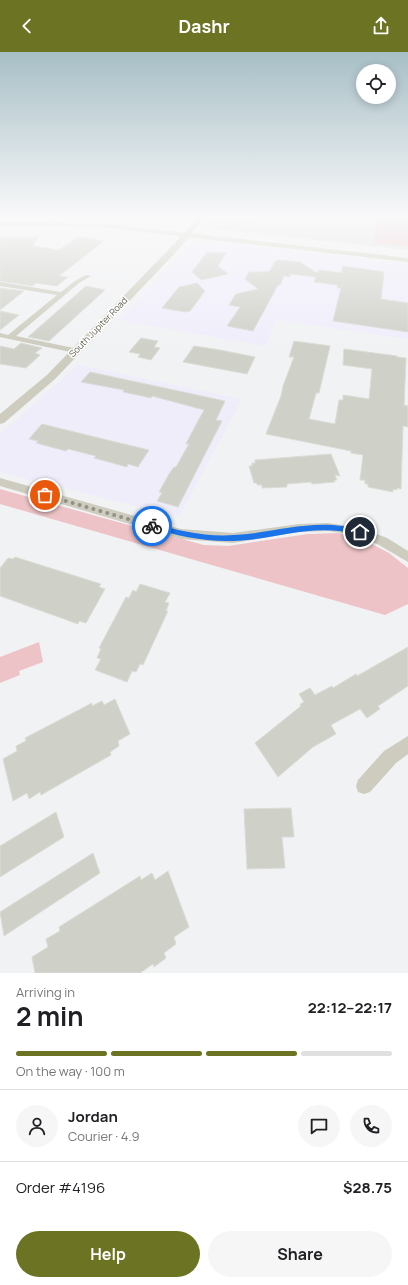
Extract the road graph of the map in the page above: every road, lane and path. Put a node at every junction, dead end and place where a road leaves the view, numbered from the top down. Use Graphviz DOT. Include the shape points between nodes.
graph roads {
  1 [pos="162,260"];
  2 [pos="88,276"];
  3 [pos="0,284"];
  4 [pos="62,294"];
  5 [pos="0,335"];
  6 [pos="10,338"];
  7 [pos="75,351"];
  8 [pos="0,420"];
  9 [pos="0,482"];
  10 [pos="408,558"];
  11 [pos="408,744"];
  12 [pos="364,786"];
  1 -- 7 [label="street, South Jupiter Road"];
  2 -- 4 [label="street"];
  3 -- 4 [label="street"];
  4 -- 6 [label="street"];
  5 -- 6 [label="street"];
  6 -- 7 [label="street"];
  7 -- 8 [label="street, South Jupiter Road" via="33,394"];
  9 -- 10 [label="street" via="181,534 206,538 233,538 300,528 341,528 376,539"];
  11 -- 12 [label="street" via="390,757"];
}
